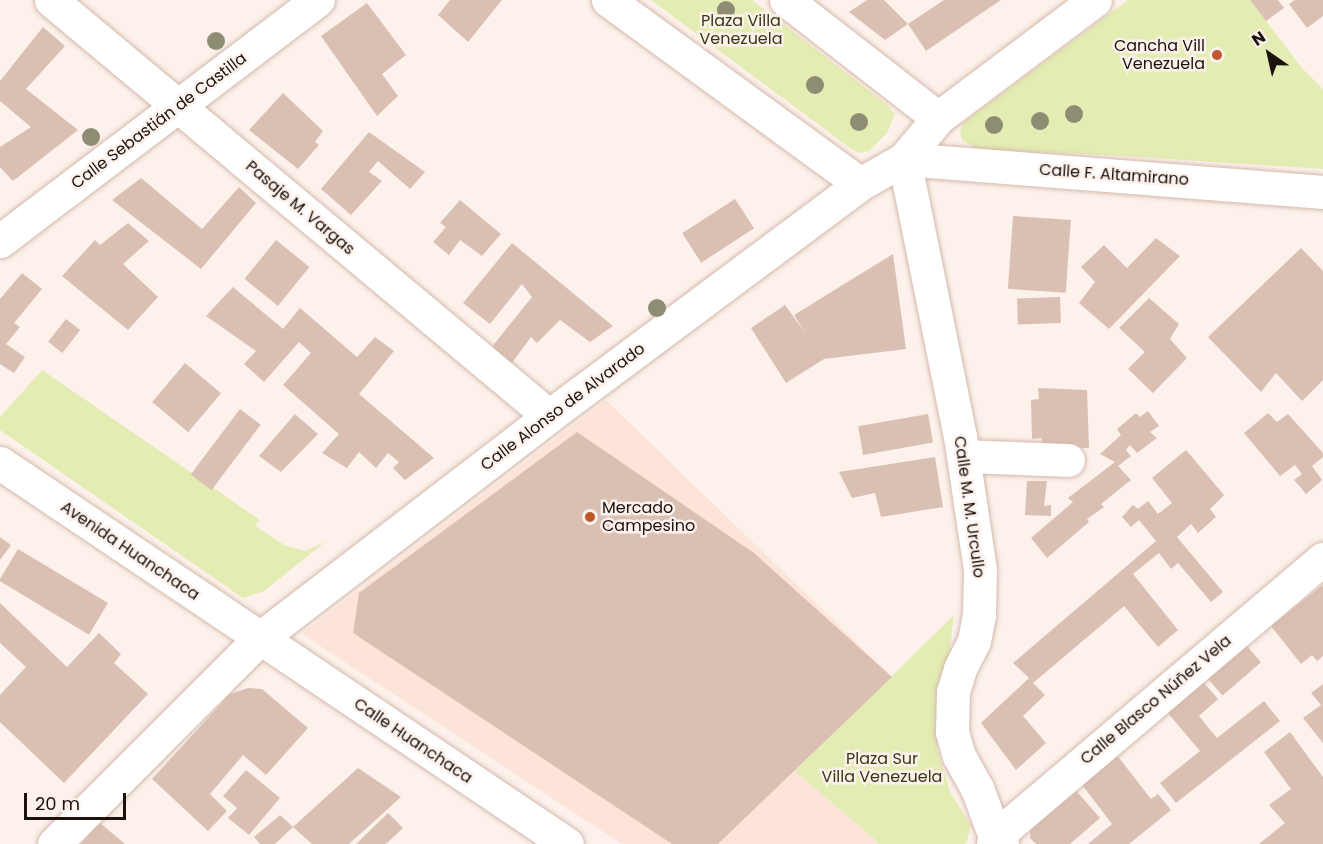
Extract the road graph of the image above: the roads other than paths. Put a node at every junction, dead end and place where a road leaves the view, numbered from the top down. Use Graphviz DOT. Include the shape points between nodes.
graph roads {
  1 [pos="51,0"];
  2 [pos="318,0"];
  3 [pos="608,0"];
  4 [pos="786,0"];
  5 [pos="1095,0"];
  6 [pos="178,107"];
  7 [pos="938,118"];
  8 [pos="904,159"];
  9 [pos="860,184"];
  10 [pos="1323,192"];
  11 [pos="0,241"];
  12 [pos="549,416"];
  13 [pos="964,456"];
  14 [pos="1068,460"];
  15 [pos="0,463"];
  16 [pos="1323,559"];
  17 [pos="260,638"];
  18 [pos="997,842"];
  19 [pos="54,844"];
  20 [pos="567,844"];
  1 -- 6 [label="street, Pasaje M. Vargas"];
  2 -- 6 [label="street, Calle Sebastián de Castilla"];
  3 -- 9 [label="street"];
  4 -- 7 [label="street"];
  5 -- 7 [label="street, Calle Alonso de Alvarado"];
  6 -- 11 [label="street, Calle Sebastián de Castilla"];
  6 -- 12 [label="street, Pasaje M. Vargas"];
  7 -- 8 [label="street, Calle Alonso de Alvarado"];
  8 -- 9 [label="street, Calle Alonso de Alvarado"];
  8 -- 10 [label="street, Calle F. Altamirano"];
  8 -- 13 [label="street, Calle M. M. Urcullo"];
  9 -- 12 [label="street, Calle Alonso de Alvarado"];
  12 -- 17 [label="street, Calle Alonso de Alvarado"];
  13 -- 14 [label="street"];
  13 -- 18 [label="street, Calle M. M. Urcullo" via="980,570 979,615 974,641 953,692 952,732"];
  15 -- 17 [label="street, Avenida Huanchaca"];
  16 -- 18 [label="street, Calle Blasco Núñez Vela"];
  17 -- 19 [label="street, Calle Alonso de Alvarado"];
  17 -- 20 [label="street, Calle Huanchaca"];
}
